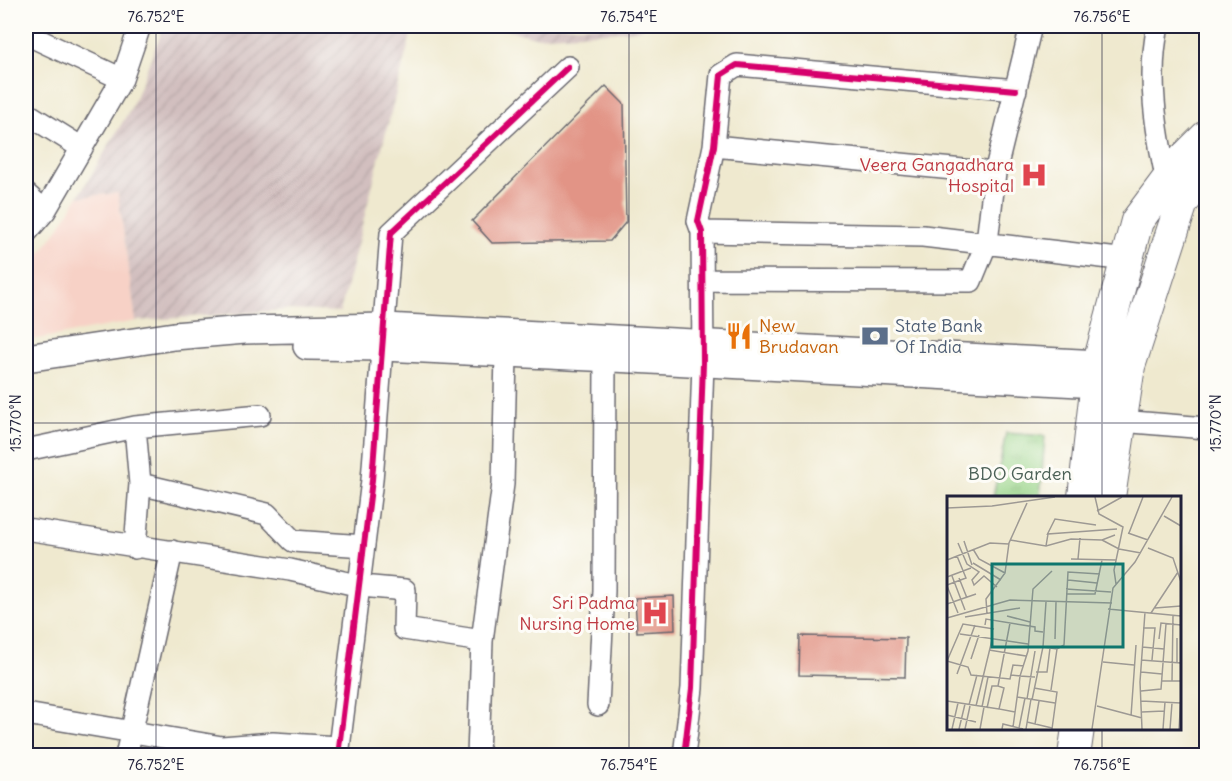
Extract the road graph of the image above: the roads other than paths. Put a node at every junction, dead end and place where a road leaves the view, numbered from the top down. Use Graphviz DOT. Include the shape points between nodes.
graph roads {
  1 [pos="141,26"];
  2 [pos="1031,26"];
  3 [pos="1158,26"];
  4 [pos="26,34"];
  5 [pos="568,67"];
  6 [pos="122,78"];
  7 [pos="1016,90"];
  8 [pos="26,112"];
  9 [pos="1206,137"];
  10 [pos="714,146"];
  11 [pos="82,148"];
  12 [pos="994,173"];
  13 [pos="1206,175"];
  14 [pos="1175,192"];
  15 [pos="26,194"];
  16 [pos="45,211"];
  17 [pos="702,232"];
  18 [pos="26,233"];
  19 [pos="987,242"];
  20 [pos="1127,260"];
  21 [pos="703,280"];
  22 [pos="384,337"];
  23 [pos="703,353"];
  24 [pos="506,355"];
  25 [pos="26,358"];
  26 [pos="605,358"];
  27 [pos="1113,374"];
  28 [pos="26,375"];
  29 [pos="260,415"];
  30 [pos="1106,419"];
  31 [pos="135,427"];
  32 [pos="1206,428"];
  33 [pos="26,450"];
  34 [pos="140,484"];
  35 [pos="1085,496"];
  36 [pos="1110,496"];
  37 [pos="26,529"];
  38 [pos="364,546"];
  39 [pos="135,548"];
  40 [pos="172,551"];
  41 [pos="361,586"];
  42 [pos="482,641"];
  43 [pos="598,705"];
  44 [pos="26,714"];
  45 [pos="1056,730"];
  46 [pos="1078,730"];
  47 [pos="131,732"];
  48 [pos="338,752"];
  49 [pos="126,756"];
  50 [pos="478,756"];
  51 [pos="684,756"];
  52 [pos="1053,756"];
  53 [pos="1074,756"];
  1 -- 6 [label="street"];
  2 -- 7 [label="street"];
  3 -- 14 [label="street" via="1152,50 1157,140"];
  4 -- 6 [label="street"];
  5 -- 22 [label="street" via="391,233"];
  6 -- 11 [label="street"];
  7 -- 10 [label="street" via="737,65 721,75"];
  7 -- 12 [label="street"];
  8 -- 11 [label="street"];
  9 -- 14 [label="highway" via="1181,162"];
  10 -- 12 [label="street"];
  10 -- 17 [label="street" via="698,221"];
  11 -- 16 [label="street"];
  12 -- 19 [label="street"];
  13 -- 14 [label="highway"];
  14 -- 20 [label="highway" via="1137,221"];
  14 -- 27 [label="highway"];
  15 -- 16 [label="street"];
  16 -- 18 [label="street"];
  17 -- 19 [label="street" via="923,236"];
  17 -- 21 [label="street"];
  19 -- 20 [label="street"];
  19 -- 21 [label="street" via="971,281"];
  20 -- 27 [label="highway"];
  21 -- 23 [label="street"];
  22 -- 23 [label="main road"];
  22 -- 24 [label="main road"];
  22 -- 25 [label="main road" via="210,333"];
  22 -- 28 [label="main road" via="214,346"];
  22 -- 38 [label="street"];
  23 -- 26 [label="main road"];
  23 -- 27 [label="main road"];
  23 -- 51 [label="street" via="692,688"];
  24 -- 26 [label="main road"];
  24 -- 42 [label="street" via="503,484"];
  26 -- 43 [label="street" via="604,591"];
  27 -- 30 [label="highway"];
  29 -- 31 [label="street"];
  30 -- 32 [label="street"];
  30 -- 35 [label="highway"];
  30 -- 36 [label="highway"];
  31 -- 33 [label="street"];
  31 -- 34 [label="street"];
  34 -- 38 [label="street" via="267,514 293,541"];
  34 -- 39 [label="street"];
  37 -- 39 [label="street"];
  38 -- 41 [label="street"];
  39 -- 40 [label="street"];
  40 -- 41 [label="street"];
  40 -- 47 [label="street"];
  41 -- 42 [label="street" via="405,590 404,629"];
  41 -- 48 [label="street"];
  42 -- 50 [label="street"];
  44 -- 47 [label="street"];
  45 -- 52 [label="highway"];
  46 -- 53 [label="highway"];
  47 -- 48 [label="street" via="222,747 273,743"];
  47 -- 49 [label="street"];
}
